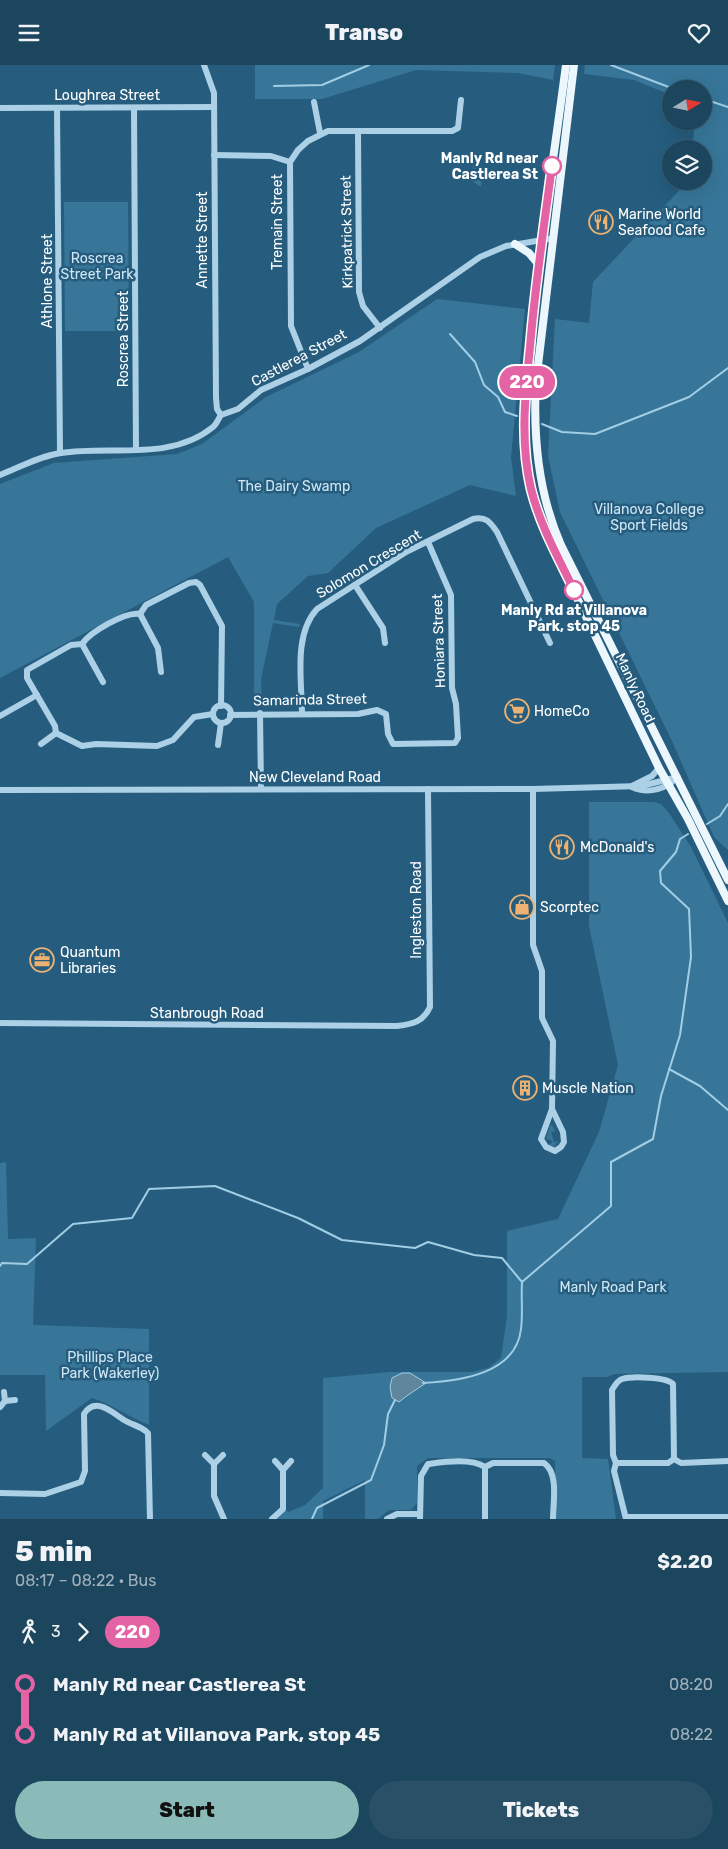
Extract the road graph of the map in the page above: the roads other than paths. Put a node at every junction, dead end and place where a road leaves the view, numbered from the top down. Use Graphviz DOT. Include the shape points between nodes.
graph roads {
  1 [pos="204,65"];
  2 [pos="566,65"];
  3 [pos="574,65"];
  4 [pos="461,100"];
  5 [pos="314,102"];
  6 [pos="214,107"];
  7 [pos="0,108"];
  8 [pos="57,108"];
  9 [pos="134,108"];
  10 [pos="358,131"];
  11 [pos="320,133"];
  12 [pos="214,155"];
  13 [pos="290,162"];
  14 [pos="554,238"];
  15 [pos="542,239"];
  16 [pos="515,244"];
  17 [pos="539,265"];
  18 [pos="380,327"];
  19 [pos="308,369"];
  20 [pos="221,415"];
  21 [pos="136,450"];
  22 [pos="60,453"];
  23 [pos="0,474"];
  24 [pos="428,542"];
  25 [pos="355,585"];
  26 [pos="140,614"];
  27 [pos="385,643"];
  28 [pos="550,643"];
  29 [pos="82,644"];
  30 [pos="160,672"];
  31 [pos="102,682"];
  32 [pos="37,695"];
  33 [pos="221,706"];
  34 [pos="260,713"];
  35 [pos="213,714"];
  36 [pos="302,714"];
  37 [pos="230,715"];
  38 [pos="0,716"];
  39 [pos="221,723"];
  40 [pos="56,733"];
  41 [pos="455,743"];
  42 [pos="41,744"];
  43 [pos="218,745"];
  44 [pos="659,768"];
  45 [pos="678,777"];
  46 [pos="667,782"];
  47 [pos="631,787"];
  48 [pos="261,789"];
  49 [pos="428,789"];
  50 [pos="533,789"];
  51 [pos="0,791"];
  52 [pos="728,880"];
  53 [pos="728,901"];
  54 [pos="0,1023"];
  55 [pos="414,1024"];
  56 [pos="552,1109"];
  57 [pos="4,1391"];
  58 [pos="15,1400"];
  59 [pos="5,1401"];
  60 [pos="0,1407"];
  61 [pos="205,1455"];
  62 [pos="223,1455"];
  63 [pos="674,1459"];
  64 [pos="275,1461"];
  65 [pos="291,1461"];
  66 [pos="728,1461"];
  67 [pos="616,1463"];
  68 [pos="214,1464"];
  69 [pos="486,1467"];
  70 [pos="284,1470"];
  71 [pos="0,1493"];
  72 [pos="420,1517"];
  73 [pos="728,1517"];
  74 [pos="626,1518"];
  75 [pos="150,1519"];
  76 [pos="224,1519"];
  77 [pos="272,1519"];
  78 [pos="387,1519"];
  79 [pos="485,1519"];
  80 [pos="553,1519"];
  1 -- 6 [label="street, Annette Street" via="212,83"];
  2 -- 15 [label="main road, Manly Road"];
  3 -- 14 [label="main road, Manly Road"];
  4 -- 10 [label="street" via="460,122 452,131"];
  5 -- 11 [label="street"];
  6 -- 9 [label="street, Loughrea Street"];
  6 -- 12 [label="street, Annette Street"];
  7 -- 8 [label="street, Loughrea Street"];
  8 -- 9 [label="street, Loughrea Street"];
  8 -- 22 [label="street, Athlone Street"];
  9 -- 21 [label="street, Roscrea Street"];
  10 -- 11 [label="street"];
  10 -- 18 [label="street, Kirkpatrick Street" via="360,292 363,306"];
  11 -- 13 [label="street, Tremain Street" via="298,150"];
  12 -- 13 [label="street" via="271,156"];
  12 -- 20 [label="street, Annette Street" via="216,398"];
  13 -- 19 [label="street, Tremain Street" via="291,327"];
  14 -- 15 [label="street, Castlerea Street"];
  14 -- 45 [label="main road, Manly Road" via="535,399 537,452 543,491 561,545"];
  15 -- 16 [label="street, Castlerea Street"];
  15 -- 17 [label="main road, Manly Road"];
  16 -- 17 [label="main road"];
  16 -- 18 [label="street, Castlerea Street" via="480,257"];
  17 -- 44 [label="main road, Manly Road" via="524,417 525,450 532,490 550,542"];
  18 -- 19 [label="street, Castlerea Street"];
  19 -- 20 [label="street, Castlerea Street" via="261,390 238,409"];
  20 -- 21 [label="street, Castlerea Street" via="214,427 195,438 177,445"];
  21 -- 22 [label="street, Castlerea Street"];
  22 -- 23 [label="street, Castlerea Street"];
  24 -- 25 [label="street, Solomon Crescent" via="406,552"];
  24 -- 28 [label="street, Solomon Crescent" via="473,519 480,517 490,522"];
  24 -- 41 [label="street, Honiara Street" via="451,595 452,688 458,738"];
  25 -- 27 [label="street" via="383,628"];
  25 -- 36 [label="street, Solomon Crescent" via="317,609 305,627 302,640"];
  26 -- 29 [label="street" via="125,616 89,636"];
  26 -- 30 [label="street" via="158,648"];
  26 -- 33 [label="street" via="146,605 189,583 200,585 222,626"];
  29 -- 31 [label="street"];
  29 -- 32 [label="street" via="71,645 30,668 26,674"];
  32 -- 38 [label="street"];
  32 -- 40 [label="street"];
  33 -- 35 [label="street" via="216,707"];
  33 -- 37 [label="street" via="226,707"];
  34 -- 36 [label="street, Samarinda Street"];
  34 -- 37 [label="street, Samarinda Street"];
  34 -- 48 [label="street"];
  35 -- 39 [label="street" via="214,719"];
  35 -- 40 [label="street" via="194,717 173,740 157,746 82,746"];
  36 -- 41 [label="street, Samarinda Street" via="378,710 386,714 388,734 393,743"];
  37 -- 39 [label="street"];
  39 -- 43 [label="street"];
  40 -- 42 [label="street"];
  44 -- 46 [label="main road, Manly Road"];
  44 -- 47 [label="street, New Cleveland Road" via="652,776"];
  45 -- 46 [label="street, New Cleveland Road"];
  45 -- 52 [label="main road, Manly Road"];
  46 -- 47 [label="street, New Cleveland Road" via="641,791"];
  46 -- 53 [label="main road, Manly Road"];
  47 -- 50 [label="street, New Cleveland Road"];
  48 -- 49 [label="street, New Cleveland Road"];
  48 -- 51 [label="street, New Cleveland Road"];
  49 -- 50 [label="street, New Cleveland Road"];
  49 -- 55 [label="street, Ingleston Road" via="430,1007 425,1017"];
  50 -- 56 [label="street" via="533,945 542,971 542,1018 553,1041"];
  54 -- 55 [label="street, Stanbrough Road"];
  56 -- 56 [label="street" via="564,1142 556,1151 546,1147 542,1139"];
  57 -- 59 [label="street"];
  58 -- 59 [label="street"];
  59 -- 60 [label="street"];
  61 -- 68 [label="street"];
  62 -- 68 [label="street"];
  63 -- 66 [label="street" via="682,1463"];
  63 -- 67 [label="street" via="668,1463"];
  63 -- 67 [label="street" via="673,1384 665,1379 624,1378 616,1382 612,1390 613,1455"];
  64 -- 70 [label="street"];
  65 -- 70 [label="street"];
  67 -- 74 [label="street" via="614,1471"];
  68 -- 76 [label="street" via="214,1496"];
  69 -- 72 [label="street" via="479,1463 428,1464 421,1476"];
  69 -- 79 [label="street"];
  69 -- 80 [label="street" via="493,1463 544,1463 550,1467"];
  70 -- 77 [label="street" via="283,1509"];
  71 -- 75 [label="street" via="45,1494 81,1482 84,1471 84,1414 92,1407 100,1406 148,1433"];
  72 -- 78 [label="street" via="397,1514"];
  73 -- 74 [label="street"];
}
